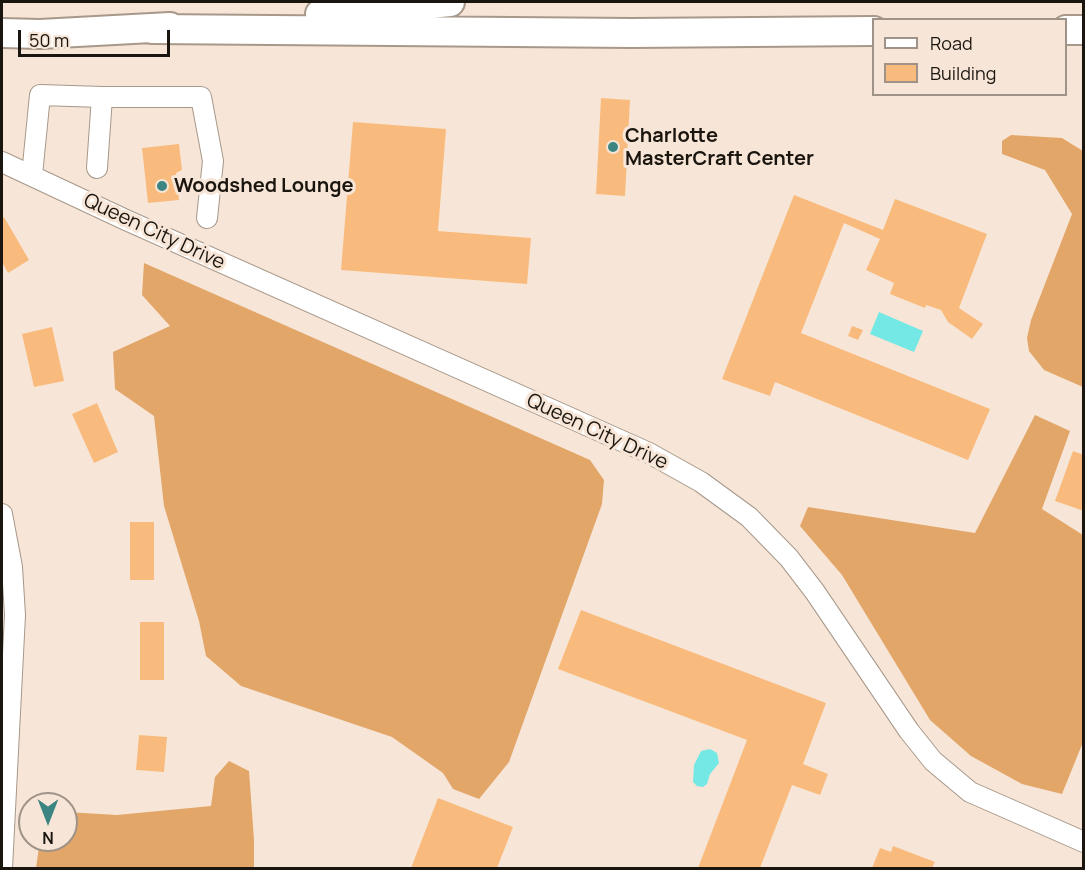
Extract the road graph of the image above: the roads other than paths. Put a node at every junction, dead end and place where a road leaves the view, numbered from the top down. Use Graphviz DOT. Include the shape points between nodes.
graph roads {
  1 [pos="450,2"];
  2 [pos="152,29"];
  3 [pos="1067,30"];
  4 [pos="1083,30"];
  5 [pos="872,31"];
  6 [pos="2,33"];
  7 [pos="102,97"];
  8 [pos="2,162"];
  9 [pos="97,168"];
  10 [pos="32,175"];
  11 [pos="207,218"];
  12 [pos="2,514"];
  13 [pos="1083,842"];
  14 [pos="2,868"];
  1 -- 2 [label="highway"];
  2 -- 5 [label="highway"];
  2 -- 6 [label="highway"];
  3 -- 4 [label="highway"];
  7 -- 9 [label="street"];
  7 -- 10 [label="street" via="40,95"];
  7 -- 11 [label="street" via="201,97 213,161"];
  8 -- 10 [label="street, Queen City Drive"];
  10 -- 13 [label="street, Queen City Drive" via="638,448 701,483 749,518 789,558 933,761 970,792"];
  12 -- 14 [label="street" via="12,567 15,615"];
}
